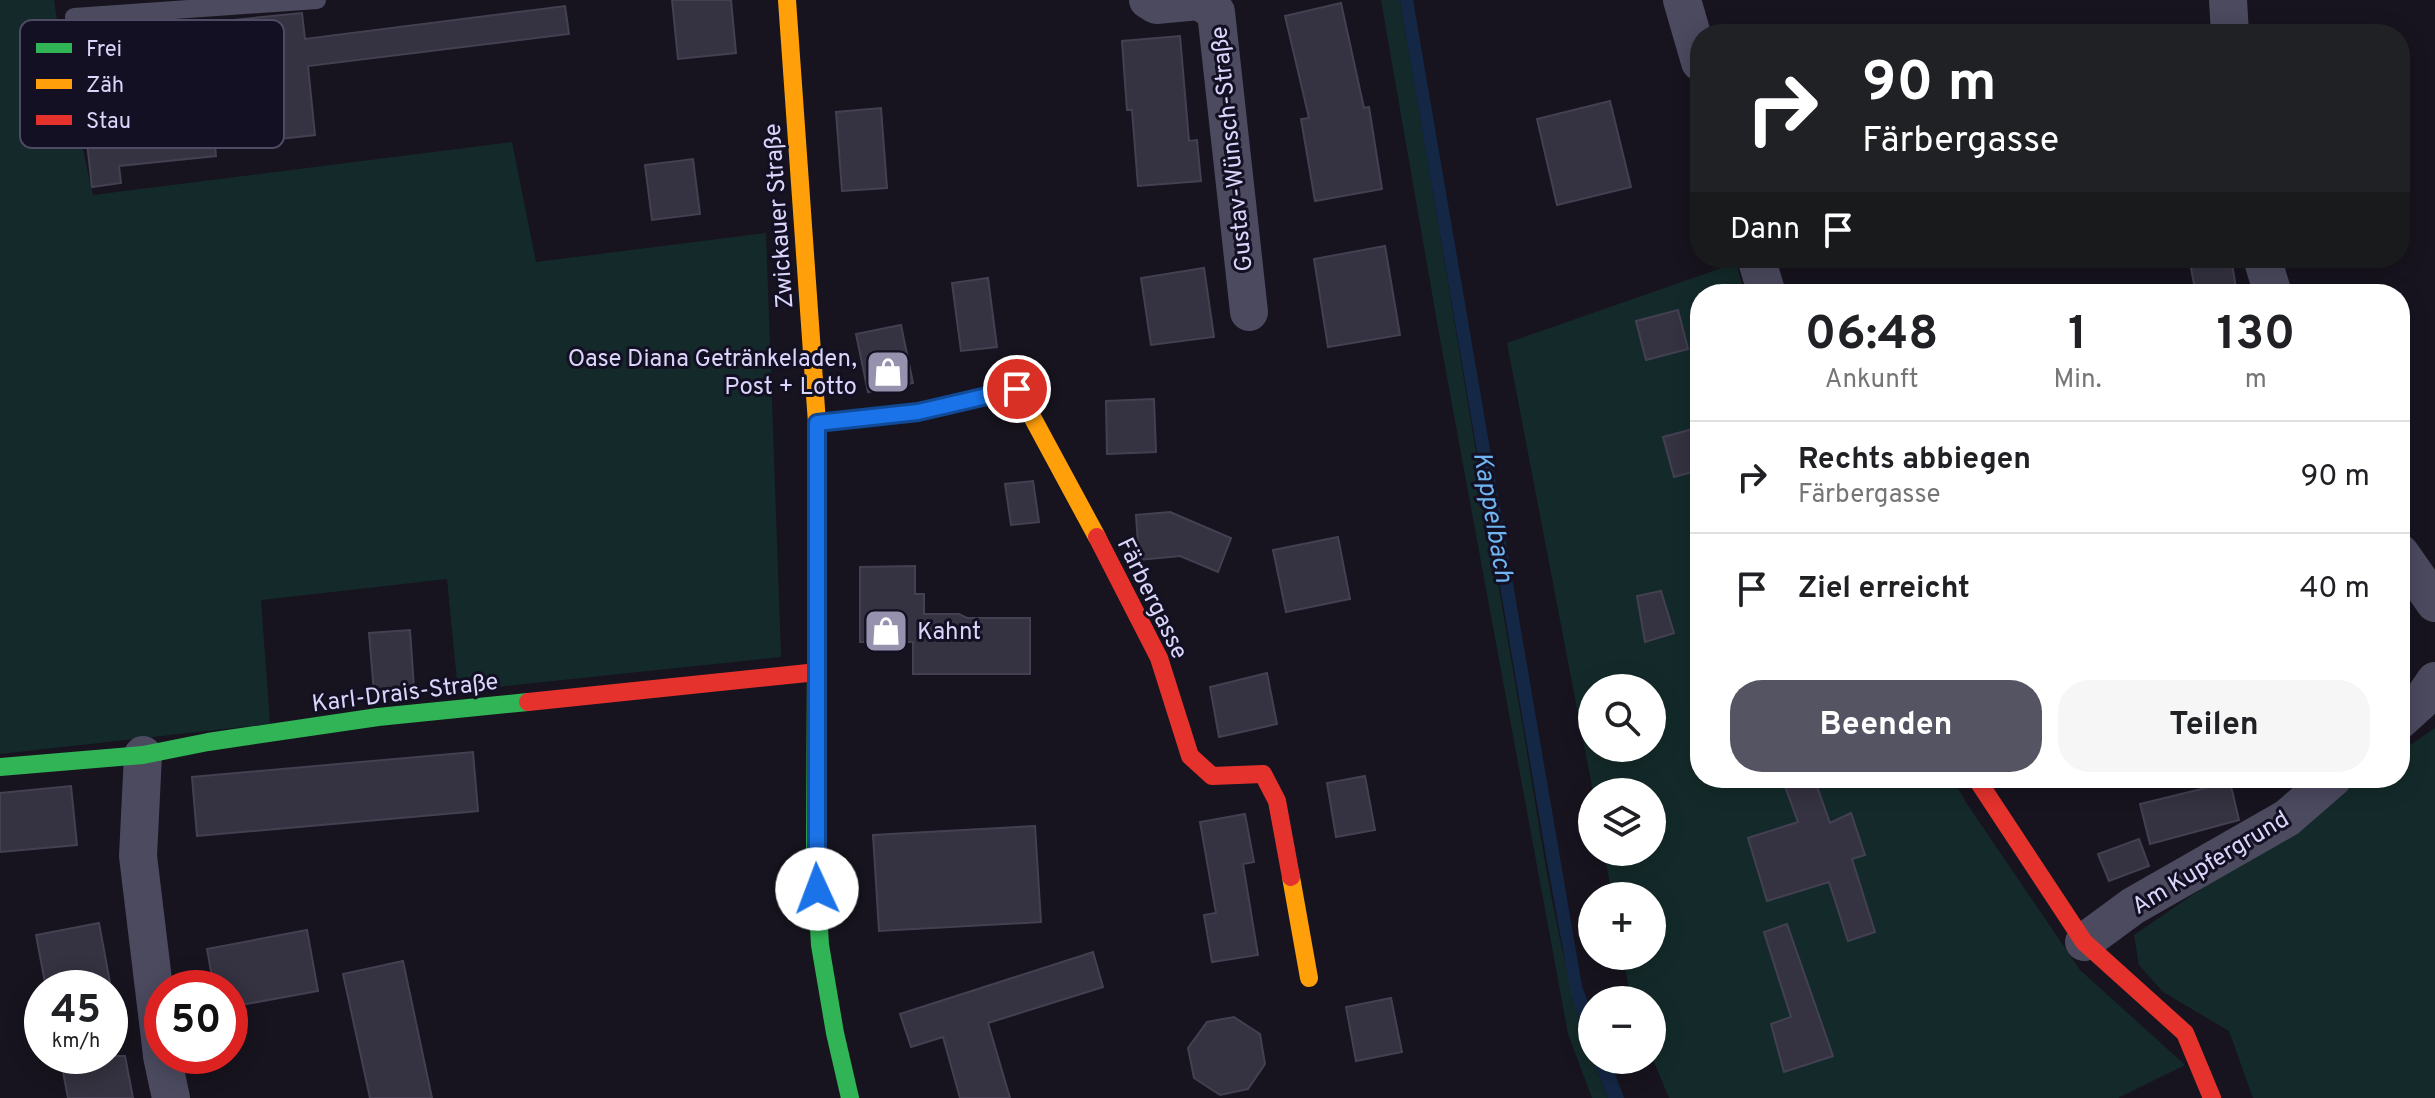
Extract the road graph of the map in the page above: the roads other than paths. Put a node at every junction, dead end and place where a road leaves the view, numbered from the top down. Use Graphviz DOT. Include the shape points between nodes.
graph roads {
  1 [pos="317,0"];
  2 [pos="787,0"];
  3 [pos="1148,0"];
  4 [pos="1682,0"];
  5 [pos="2228,0"];
  6 [pos="74,17"];
  7 [pos="2229,24"];
  8 [pos="1690,28"];
  9 [pos="1249,312"];
  10 [pos="817,423"];
  11 [pos="2410,567"];
  12 [pos="2435,603"];
  13 [pos="817,672"];
  14 [pos="2435,681"];
  15 [pos="2410,711"];
  16 [pos="143,755"];
  17 [pos="0,767"];
  18 [pos="1983,788"];
  19 [pos="2322,788"];
  20 [pos="2084,942"];
  21 [pos="152,970"];
  22 [pos="1309,978"];
  23 [pos="166,1074"];
  24 [pos="171,1098"];
  25 [pos="850,1098"];
  26 [pos="2212,1098"];
  1 -- 6 [label="lane"];
  2 -- 10 [label="street, Zwickauer Straße"];
  3 -- 9 [label="street, Gustav-Wünsch-Straße" via="1156,5 1199,1 1216,12"];
  4 -- 8 [label="street"];
  5 -- 7 [label="street"];
  10 -- 13 [label="street, Zwickauer Straße"];
  10 -- 22 [label="street, Färbergasse" via="918,412 1017,389 1159,658 1190,756 1212,776 1263,774 1277,801"];
  11 -- 12 [label="street"];
  13 -- 16 [label="street, Karl-Drais-Straße" via="378,717"];
  13 -- 25 [label="street, Zwickauer Straße" via="815,861 820,945"];
  14 -- 15 [label="street"];
  16 -- 17 [label="street, Karl-Drais-Straße"];
  16 -- 21 [label="street" via="138,856"];
  18 -- 20 [label="street"];
  19 -- 20 [label="street, Am Kupfergrund" via="2287,818 2133,906"];
  20 -- 26 [label="street" via="2185,1033"];
  23 -- 24 [label="street"];
}
